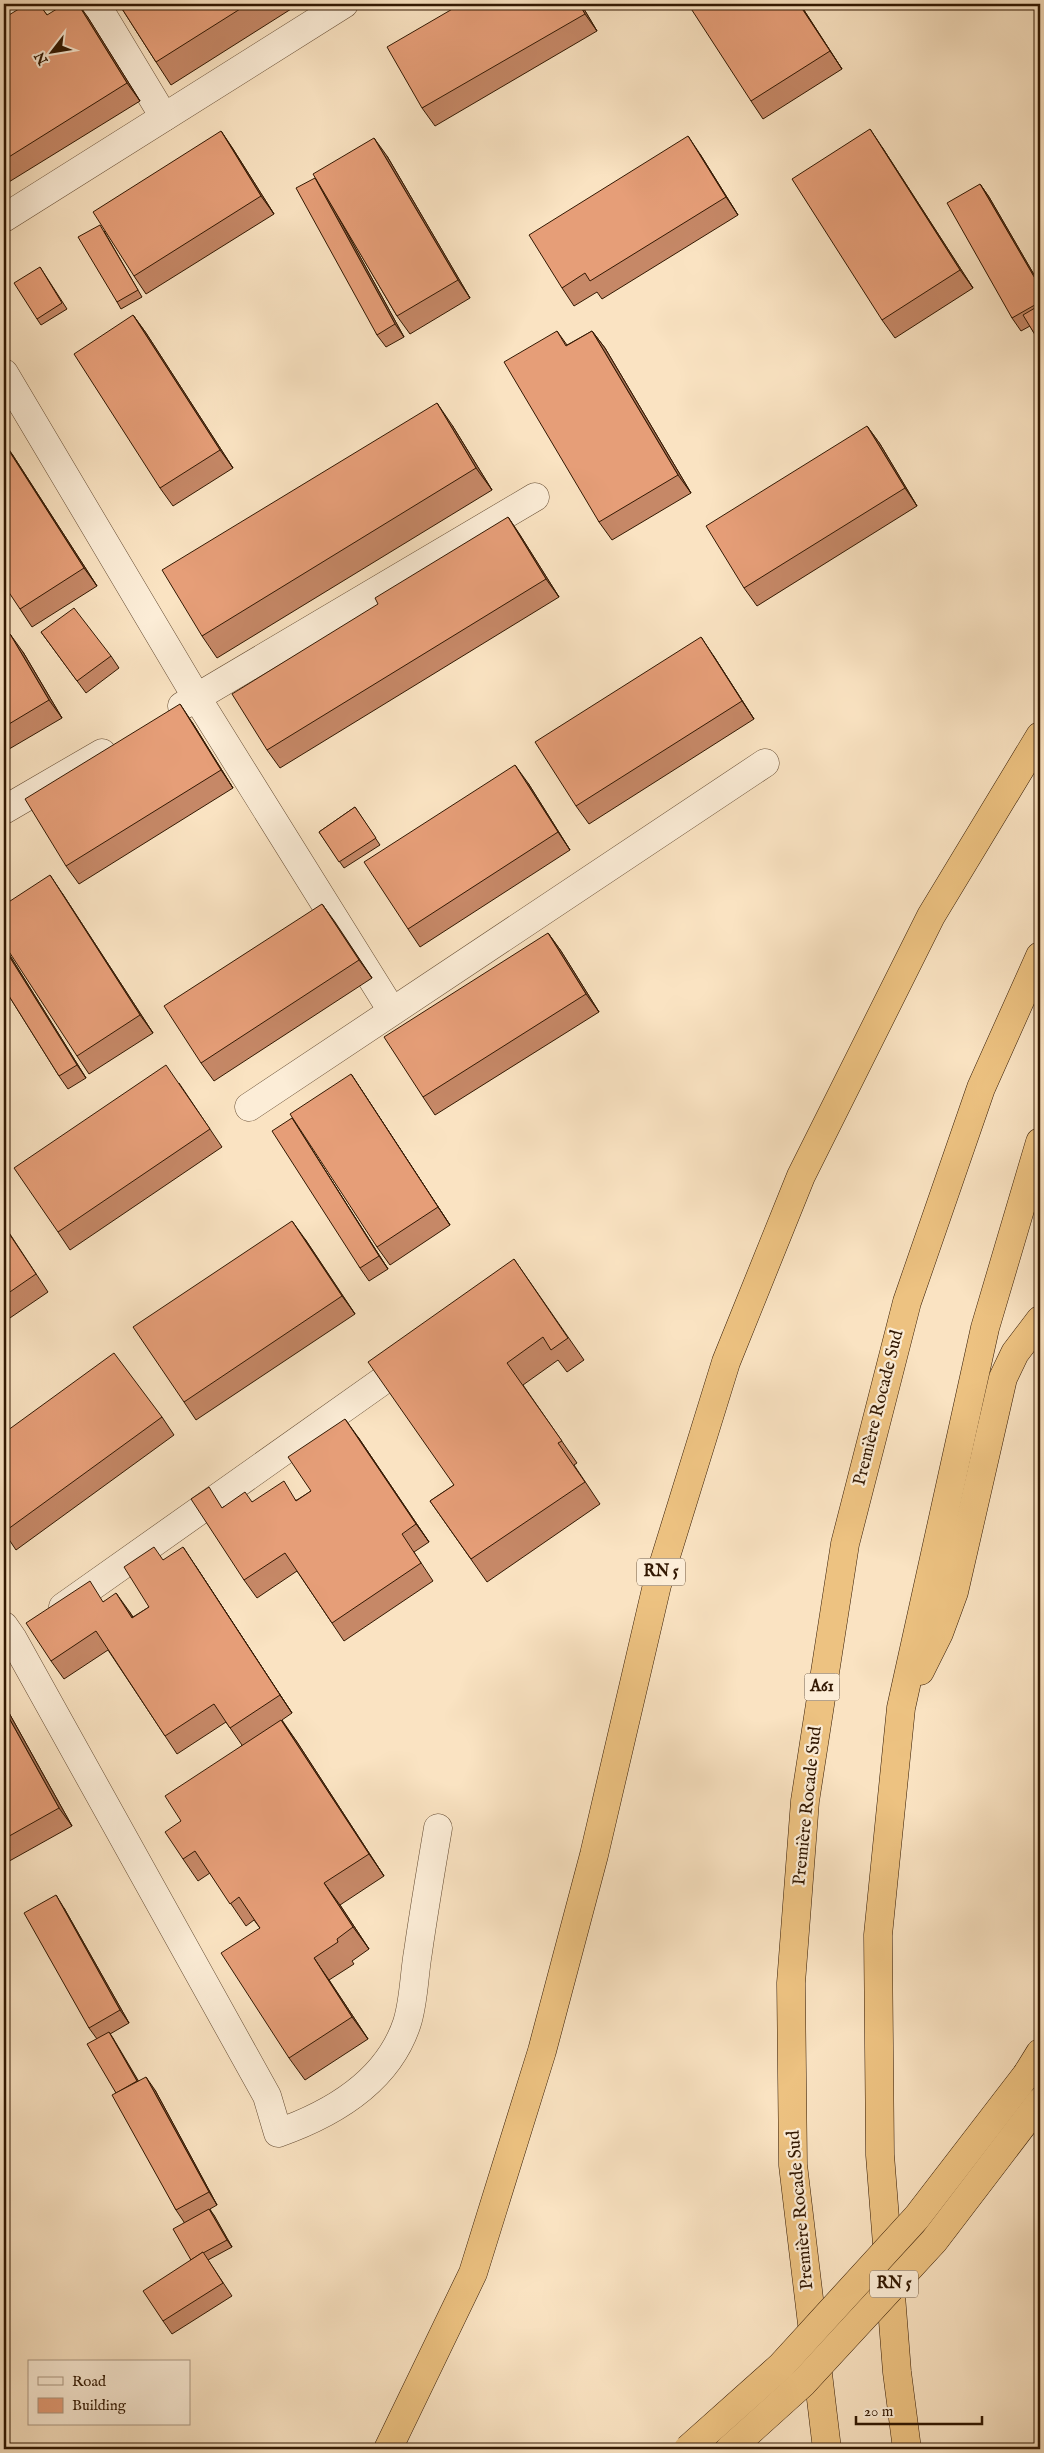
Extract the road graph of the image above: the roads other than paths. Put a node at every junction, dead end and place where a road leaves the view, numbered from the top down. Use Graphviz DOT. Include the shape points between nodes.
graph roads {
  1 [pos="8,4"];
  2 [pos="96,4"];
  3 [pos="344,4"];
  4 [pos="4,6"];
  5 [pos="164,117"];
  6 [pos="4,218"];
  7 [pos="4,373"];
  8 [pos="535,496"];
  9 [pos="197,698"];
  10 [pos="163,717"];
  11 [pos="1040,736"];
  12 [pos="121,742"];
  13 [pos="765,763"];
  14 [pos="4,810"];
  15 [pos="1040,956"];
  16 [pos="392,1011"];
  17 [pos="249,1107"];
  18 [pos="1040,1142"];
  19 [pos="1040,1320"];
  20 [pos="430,1347"];
  21 [pos="21,1629"];
  22 [pos="901,1708"];
  23 [pos="438,1828"];
  24 [pos="1034,2064"];
  25 [pos="1040,2102"];
  26 [pos="388,2449"];
  27 [pos="688,2449"];
  28 [pos="730,2449"];
  29 [pos="828,2449"];
  30 [pos="907,2449"];
  1 -- 4 [label="street"];
  2 -- 5 [label="street"];
  3 -- 5 [label="street"];
  5 -- 6 [label="street"];
  7 -- 9 [label="street"];
  8 -- 9 [label="street"];
  9 -- 10 [label="street"];
  9 -- 16 [label="street"];
  11 -- 26 [label="highway, RN 5" via="932,916 801,1176 726,1362 657,1585 596,1846 549,2023 473,2274"];
  12 -- 14 [label="street"];
  13 -- 16 [label="street"];
  15 -- 29 [label="highway, Première Rocade Sud / A61" via="981,1088 907,1302 844,1544 805,1801 791,1983 793,2165"];
  16 -- 17 [label="street"];
  18 -- 22 [label="highway" via="985,1328"];
  19 -- 22 [label="highway" via="1015,1353 1003,1378 948,1611"];
  20 -- 21 [label="street" via="80,1596"];
  21 -- 23 [label="street" via="267,2096 278,2133 308,2122 344,2100 373,2079 390,2059 407,2023"];
  22 -- 30 [label="highway" via="878,1934 880,2145 897,2372"];
  24 -- 27 [label="highway, bridge" via="917,2217 781,2366"];
  25 -- 28 [label="highway, RN 5, bridge" via="934,2241 803,2383"];
}
